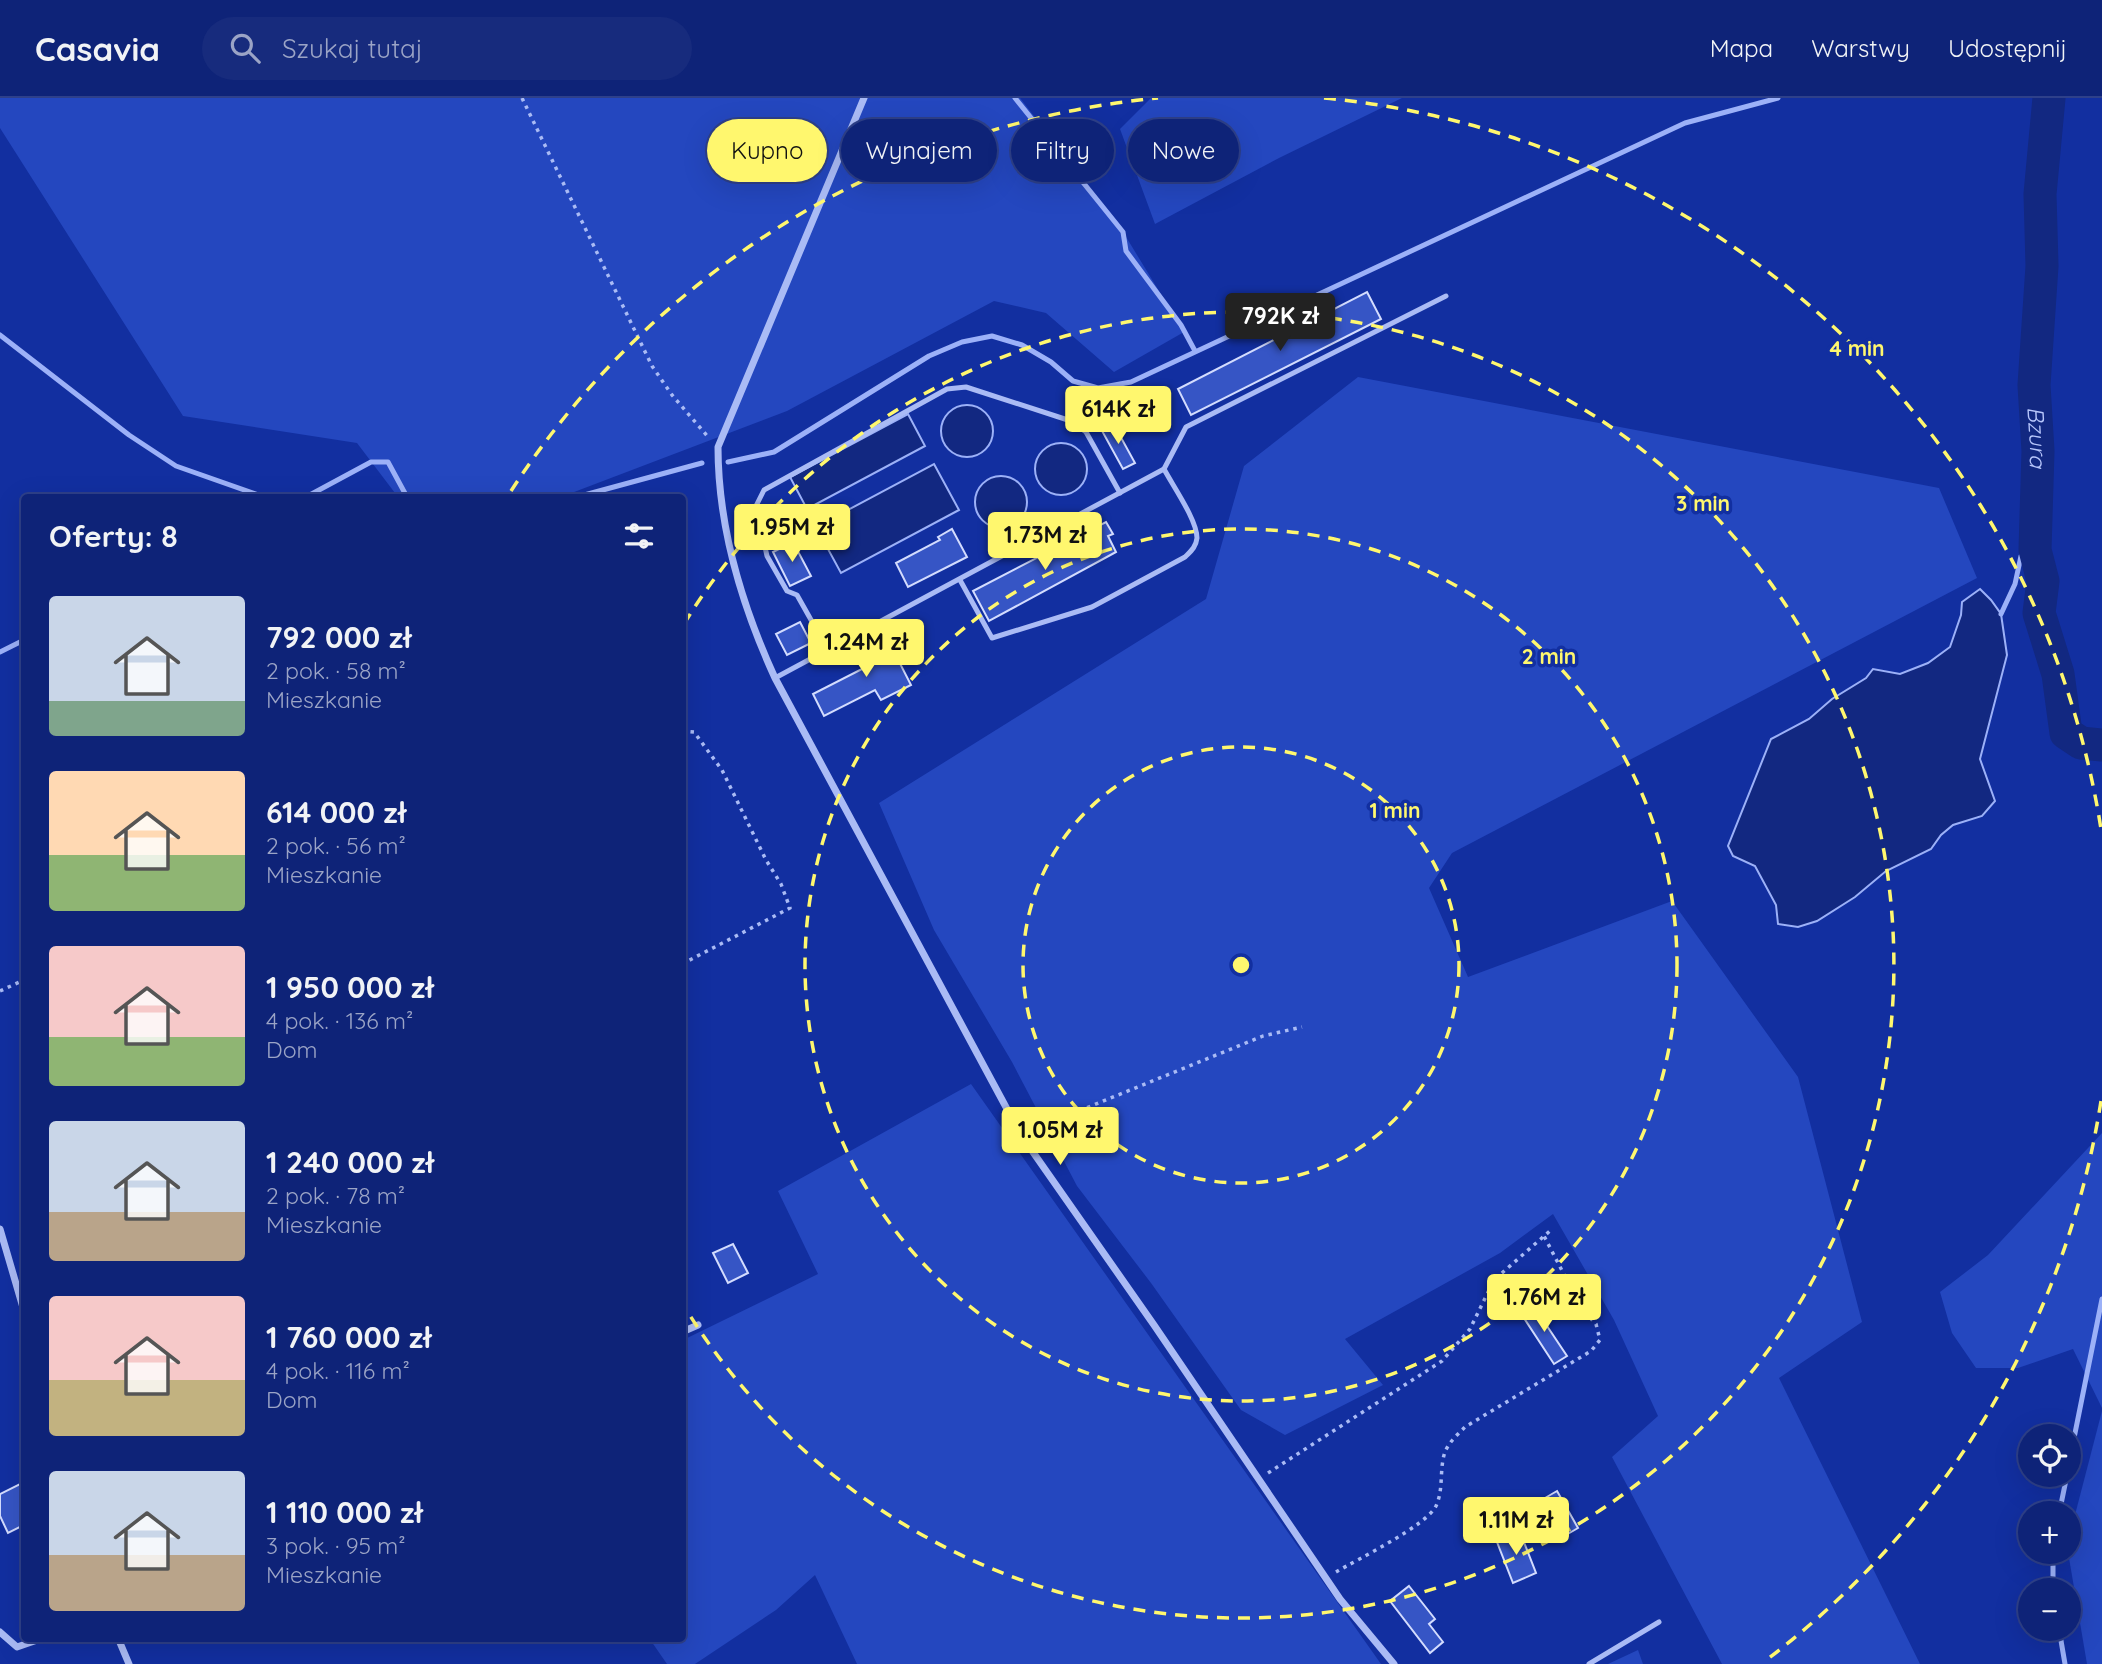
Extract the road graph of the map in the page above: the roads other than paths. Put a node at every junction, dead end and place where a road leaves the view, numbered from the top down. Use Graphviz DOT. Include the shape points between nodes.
graph roads {
  1 [pos="864,98"];
  2 [pos="1446,296"];
  3 [pos="1164,469"];
  4 [pos="1120,494"];
  5 [pos="960,580"];
  6 [pos="828,650"];
  7 [pos="775,678"];
  8 [pos="0,1229"];
  9 [pos="21,1301"];
  10 [pos="698,1325"];
  11 [pos="686,1330"];
  12 [pos="1659,1622"];
  13 [pos="0,1632"];
  14 [pos="31,1642"];
  15 [pos="120,1642"];
  16 [pos="129,1664"];
  17 [pos="1394,1664"];
  18 [pos="1589,1664"];
  1 -- 7 [label="street" via="718,447 719,499 731,554"];
  2 -- 3 [label="lane" via="1186,427"];
  3 -- 4 [label="lane"];
  3 -- 5 [label="lane" via="1195,528 1194,549 1185,557 1092,607 992,638"];
  4 -- 5 [label="lane"];
  4 -- 6 [label="lane" via="1086,432 1071,421 966,387 947,389 764,490 756,506 768,555"];
  5 -- 6 [label="lane"];
  6 -- 7 [label="lane"];
  7 -- 17 [label="street" via="1020,1135 1325,1578"];
  8 -- 9 [label="street"];
  10 -- 11 [label="street"];
  12 -- 18 [label="lane"];
  13 -- 14 [label="street" via="17,1647"];
  15 -- 16 [label="street"];
}
